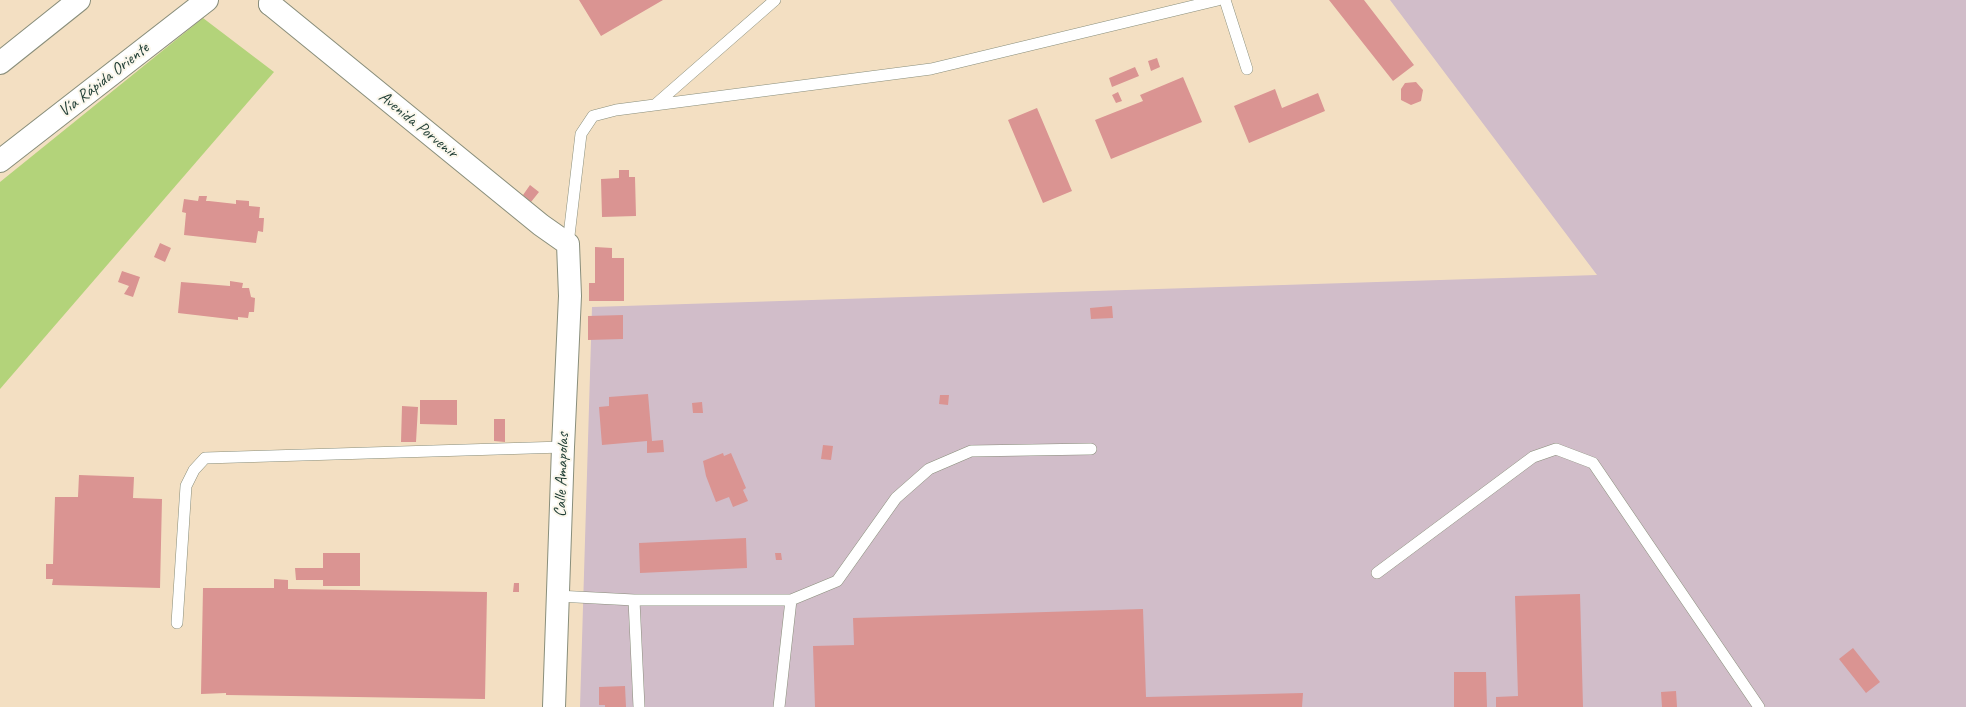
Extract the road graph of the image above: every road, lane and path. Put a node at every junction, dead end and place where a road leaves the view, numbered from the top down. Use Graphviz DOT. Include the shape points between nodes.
graph roads {
  1 [pos="79,0"];
  2 [pos="207,0"];
  3 [pos="774,0"];
  4 [pos="1218,0"];
  5 [pos="1225,0"];
  6 [pos="270,2"];
  7 [pos="0,63"];
  8 [pos="1247,69"];
  9 [pos="656,105"];
  10 [pos="0,160"];
  11 [pos="568,244"];
  12 [pos="563,447"];
  13 [pos="1091,449"];
  14 [pos="1377,573"];
  15 [pos="557,596"];
  16 [pos="634,600"];
  17 [pos="791,600"];
  18 [pos="177,623"];
  19 [pos="1755,705"];
  20 [pos="554,707"];
  21 [pos="639,707"];
  22 [pos="779,707"];
  1 -- 7 [label="main road"];
  2 -- 10 [label="main road, Vía Rápida Oriente"];
  3 -- 9 [label="lane"];
  4 -- 9 [label="lane" via="930,69"];
  5 -- 8 [label="lane"];
  6 -- 11 [label="main road, Avenida Porvenir" via="542,226"];
  9 -- 11 [label="lane" via="593,116 581,134"];
  11 -- 12 [label="main road, Calle Amapolas" via="570,296"];
  12 -- 15 [label="main road, Calle Amapolas"];
  12 -- 18 [label="lane" via="205,458 194,470 186,486"];
  13 -- 17 [label="lane" via="972,451 929,469 896,498 837,581"];
  14 -- 19 [label="lane" via="1533,457 1556,449 1593,463"];
  15 -- 16 [label="lane"];
  15 -- 20 [label="main road, Calle Amapolas"];
  16 -- 17 [label="lane"];
  16 -- 21 [label="lane"];
  17 -- 22 [label="lane"];
}
